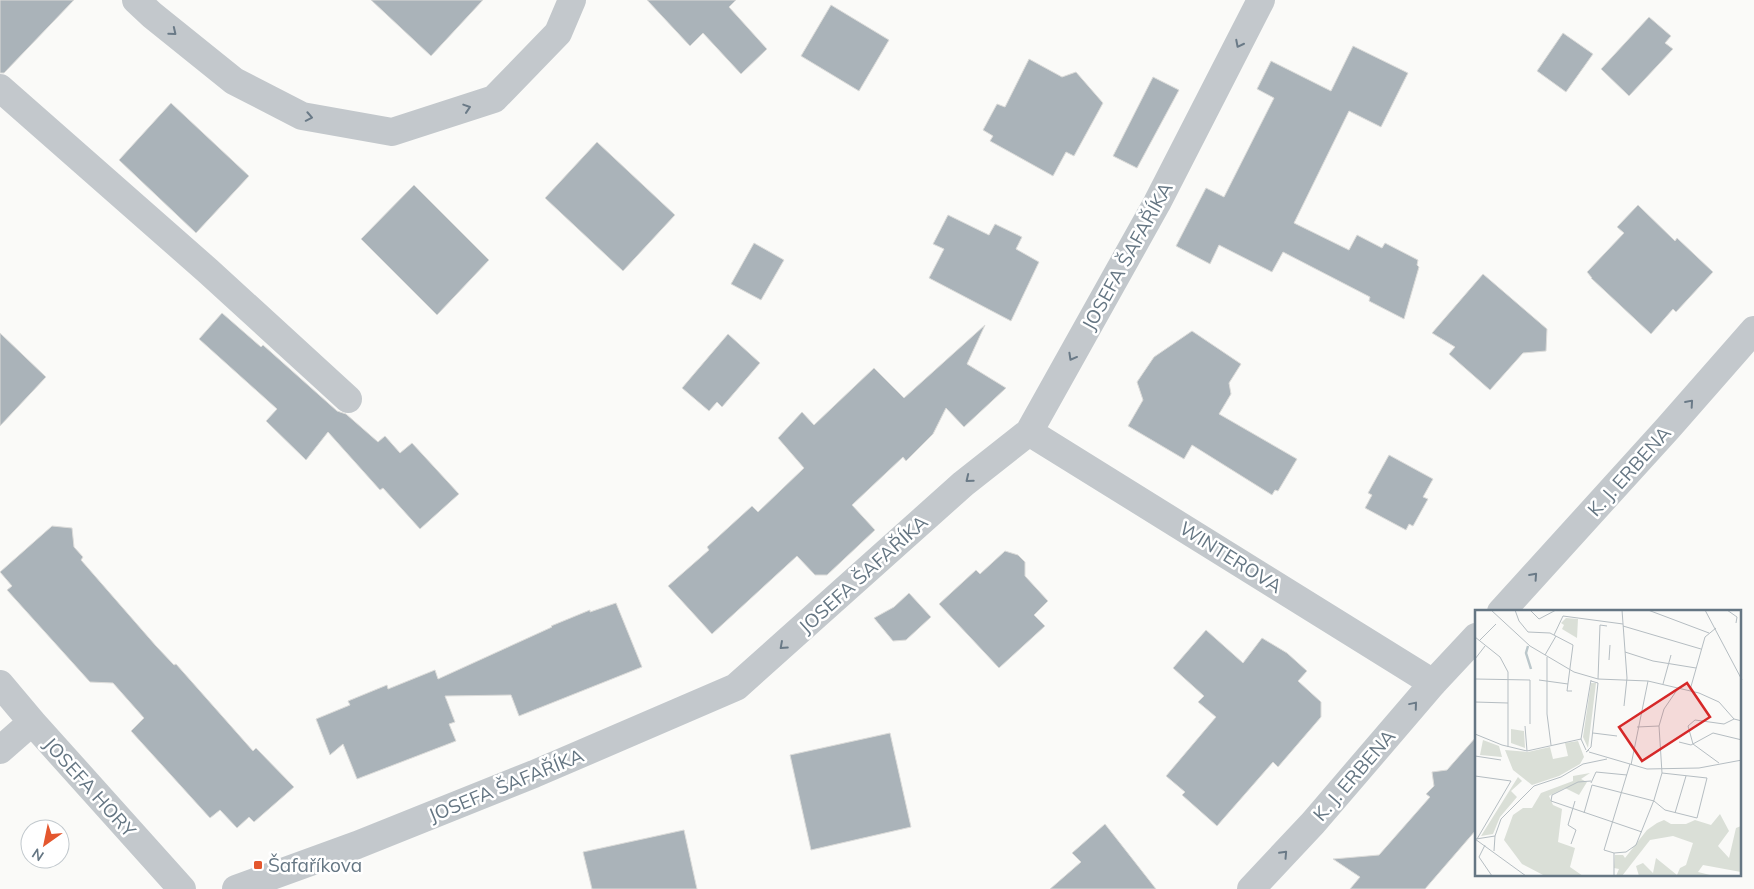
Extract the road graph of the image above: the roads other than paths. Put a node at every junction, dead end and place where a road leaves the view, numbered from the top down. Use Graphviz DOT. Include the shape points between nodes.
graph roads {
  1 [pos="136,0"];
  2 [pos="572,0"];
  3 [pos="1261,0"];
  4 [pos="0,88"];
  5 [pos="1754,330"];
  6 [pos="348,399"];
  7 [pos="1029,432"];
  8 [pos="1503,610"];
  9 [pos="1475,638"];
  10 [pos="1433,683"];
  11 [pos="0,684"];
  12 [pos="32,722"];
  13 [pos="0,750"];
  14 [pos="182,889"];
  15 [pos="236,889"];
  16 [pos="1251,889"];
  1 -- 2 [label="street, one-way" via="234,81 294,112 392,132 494,99 558,33"];
  3 -- 7 [label="street, JOSEFA ŠAFAŘÍKA, one-way" via="1157,203"];
  4 -- 6 [label="street"];
  8 -- 5 [label="street, K. J. ERBENA, one-way"];
  7 -- 10 [label="street, WINTEROVA"];
  7 -- 15 [label="street, JOSEFA ŠAFAŘÍKA, one-way" via="963,484 736,687 534,774"];
  9 -- 10 [label="street, K. J. ERBENA"];
  16 -- 10 [label="street, K. J. ERBENA, one-way" via="1313,823"];
  11 -- 12 [label="street, JOSEFA HORY"];
  12 -- 13 [label="street"];
  12 -- 14 [label="street, JOSEFA HORY"];
}
